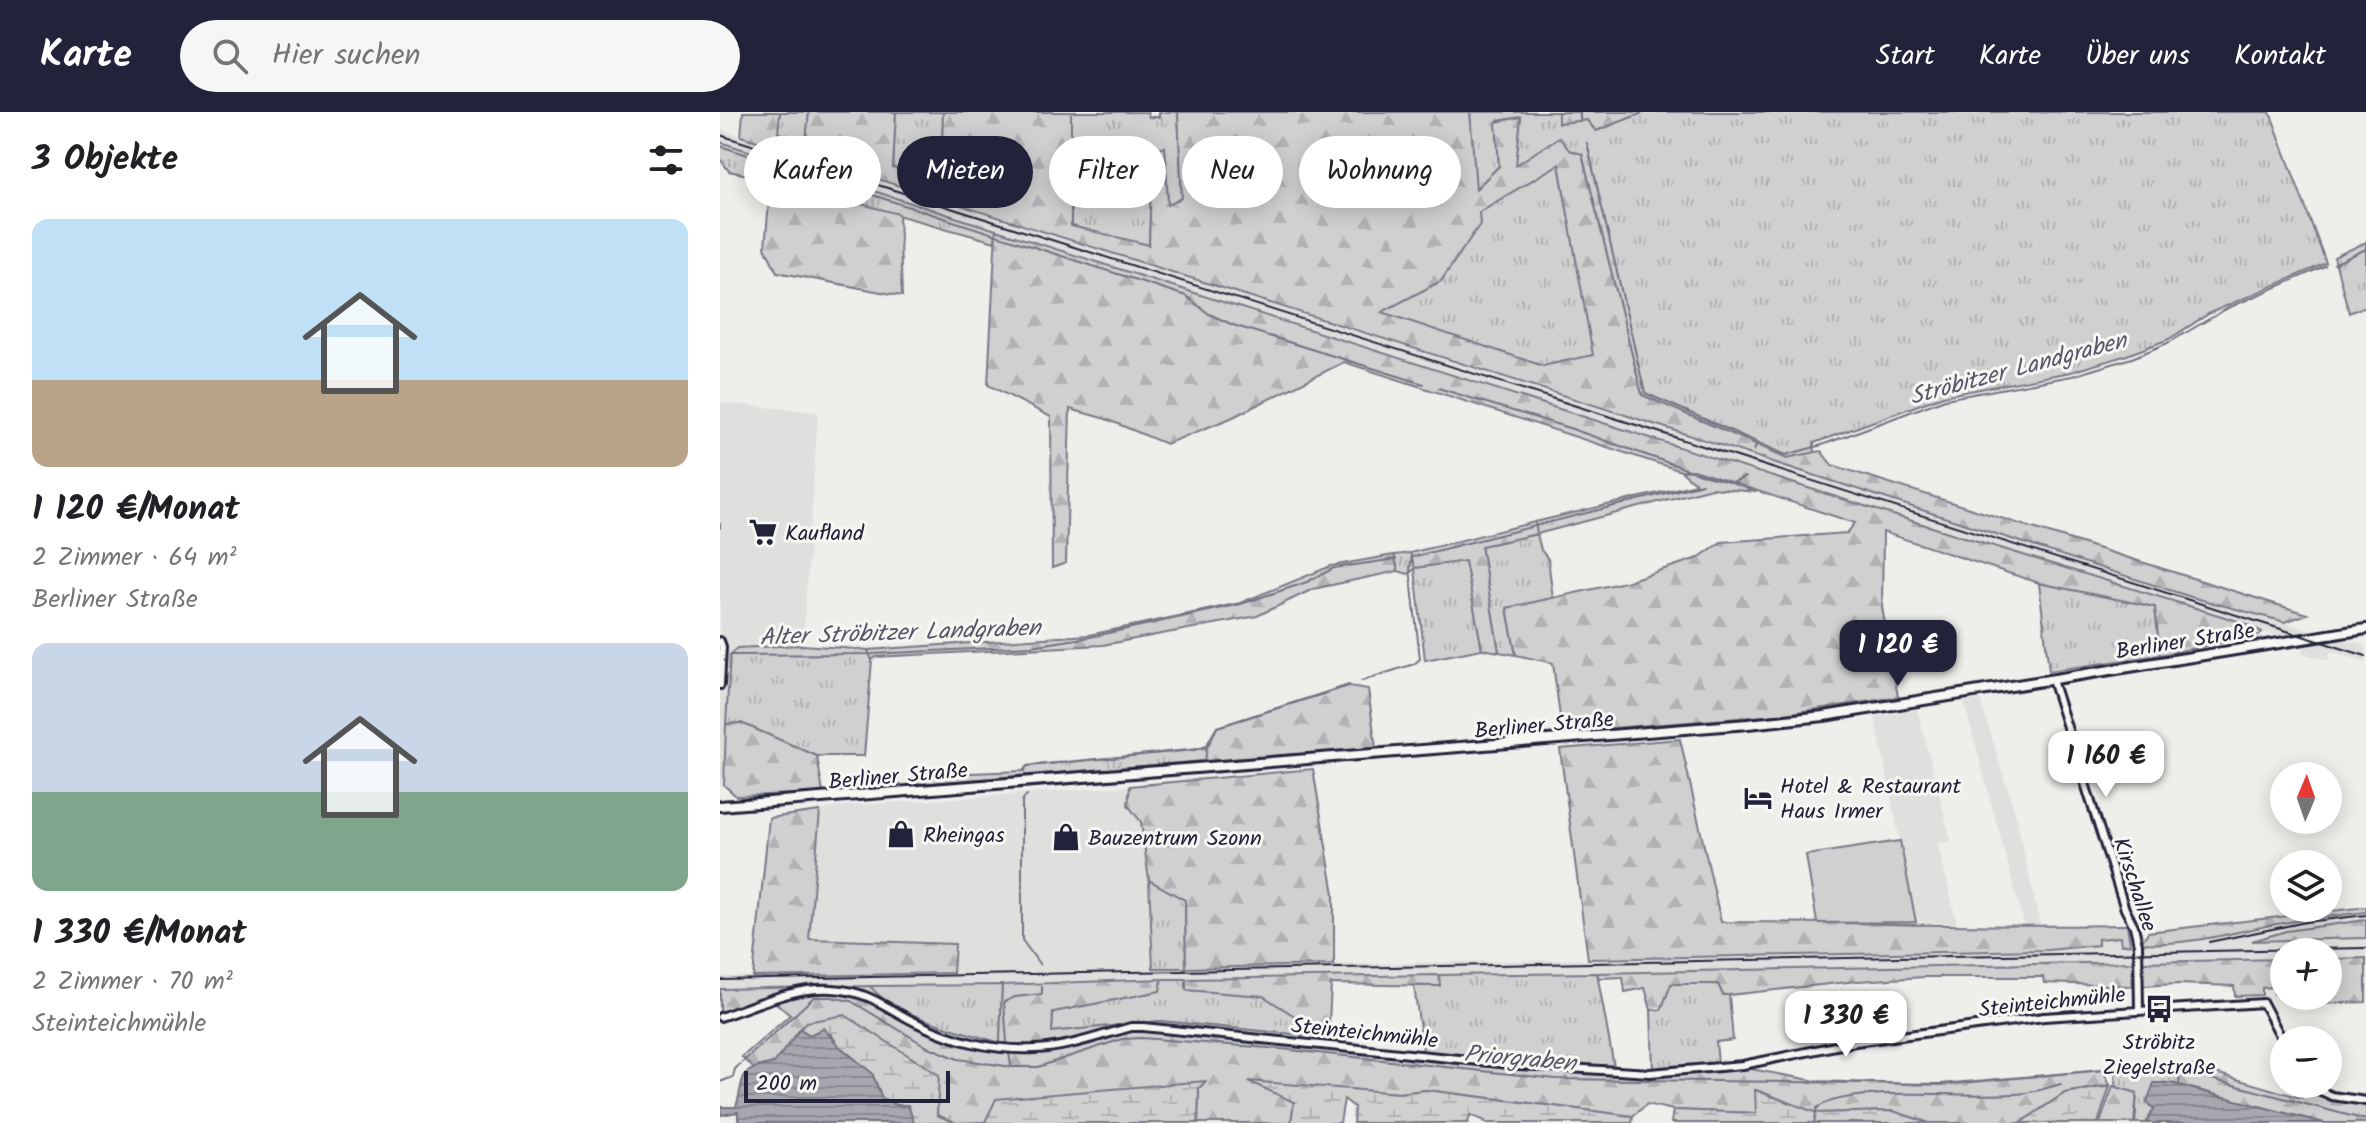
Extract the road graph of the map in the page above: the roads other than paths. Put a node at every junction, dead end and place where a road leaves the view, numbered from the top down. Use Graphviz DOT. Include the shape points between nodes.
graph roads {
  1 [pos="2366,629"];
  2 [pos="720,641"];
  3 [pos="2052,680"];
  4 [pos="720,685"];
  5 [pos="720,807"];
  6 [pos="2139,1010"];
  7 [pos="720,1017"];
  8 [pos="2275,1026"];
  9 [pos="2342,1097"];
  10 [pos="2366,1101"];
  1 -- 3 [label="main road, Berliner Straße"];
  2 -- 4 [label="street"];
  3 -- 5 [label="main road, Berliner Straße" via="1748,724"];
  3 -- 6 [label="street, Kirschallee" via="2134,926"];
  6 -- 7 [label="street, Steinteichmühle" via="2013,1021 1855,1042 1743,1065 1650,1073 1143,1027 1038,1049 1004,1049 968,1043 917,1023 870,996 835,989 801,991"];
  6 -- 8 [label="street, Steinteichmühle" via="2263,1003"];
  9 -- 10 [label="street"];
}
